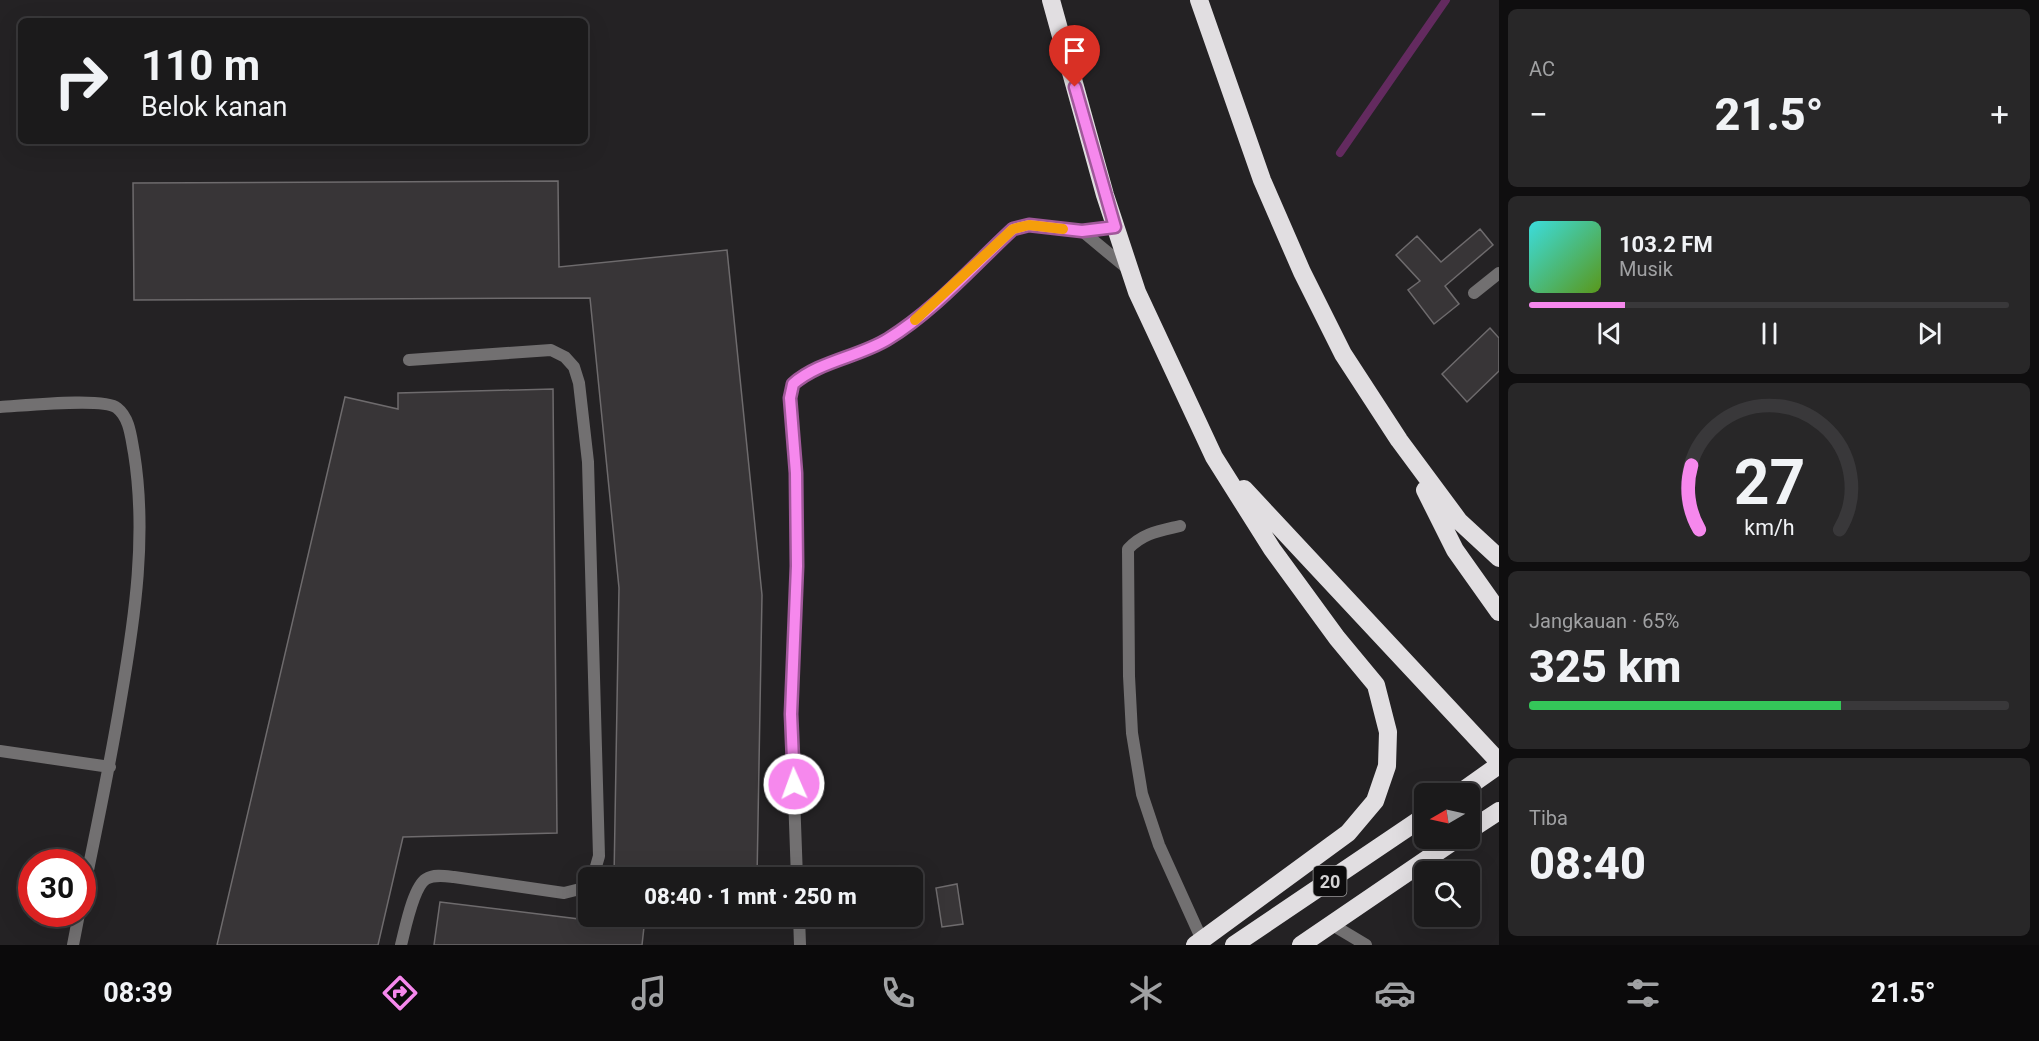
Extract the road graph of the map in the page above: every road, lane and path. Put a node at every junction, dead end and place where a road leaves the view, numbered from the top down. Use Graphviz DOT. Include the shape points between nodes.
graph roads {
  1 [pos="1052,0"];
  2 [pos="1199,0"];
  3 [pos="1115,227"];
  4 [pos="1082,231"];
  5 [pos="1130,271"];
  6 [pos="1499,273"];
  7 [pos="1474,293"];
  8 [pos="409,360"];
  9 [pos="0,407"];
  10 [pos="1399,440"];
  11 [pos="1214,458"];
  12 [pos="1180,526"];
  13 [pos="1499,558"];
  14 [pos="1499,612"];
  15 [pos="0,751"];
  16 [pos="1499,764"];
  17 [pos="110,766"];
  18 [pos="1473,783"];
  19 [pos="1499,811"];
  20 [pos="1414,823"];
  21 [pos="1480,823"];
  22 [pos="92,849"];
  23 [pos="1442,849"];
  24 [pos="596,867"];
  25 [pos="797,867"];
  26 [pos="578,890"];
  27 [pos="1331,924"];
  28 [pos="76,927"];
  29 [pos="799,927"];
  30 [pos="1198,942"];
  31 [pos="73,945"];
  32 [pos="401,945"];
  33 [pos="800,945"];
  34 [pos="1234,945"];
  35 [pos="1301,945"];
  36 [pos="1366,945"];
  1 -- 3 [label="highway"];
  2 -- 10 [label="highway" via="1262,180 1302,272 1343,354"];
  3 -- 4 [label="street"];
  3 -- 5 [label="highway"];
  4 -- 5 [label="street"];
  4 -- 25 [label="street" via="1029,225 1013,229 920,316 888,339 793,384 790,398 797,566 791,714"];
  5 -- 11 [label="highway"];
  6 -- 7 [label="street"];
  8 -- 24 [label="street" via="551,351 565,357 574,367 588,462 597,720 599,856"];
  9 -- 17 [label="street" via="100,402 116,406 126,417 137,476 140,521 134,620"];
  10 -- 13 [label="highway" via="1459,521"];
  10 -- 14 [label="highway" via="1455,550"];
  11 -- 16 [label="highway"];
  11 -- 30 [label="highway" via="1272,549 1376,685 1388,732 1387,766 1375,801 1348,832"];
  12 -- 30 [label="street" via="1149,533 1128,549 1129,687 1142,794"];
  15 -- 17 [label="street"];
  16 -- 18 [label="highway"];
  17 -- 22 [label="street"];
  19 -- 21 [label="highway"];
  20 -- 34 [label="highway, 20"];
  23 -- 27 [label="highway, 20"];
  26 -- 32 [label="street" via="564,893 436,876 424,880 416,892"];
  27 -- 35 [label="highway, 20"];
  27 -- 36 [label="street"];
  28 -- 31 [label="street"];
  29 -- 33 [label="street"];
}
